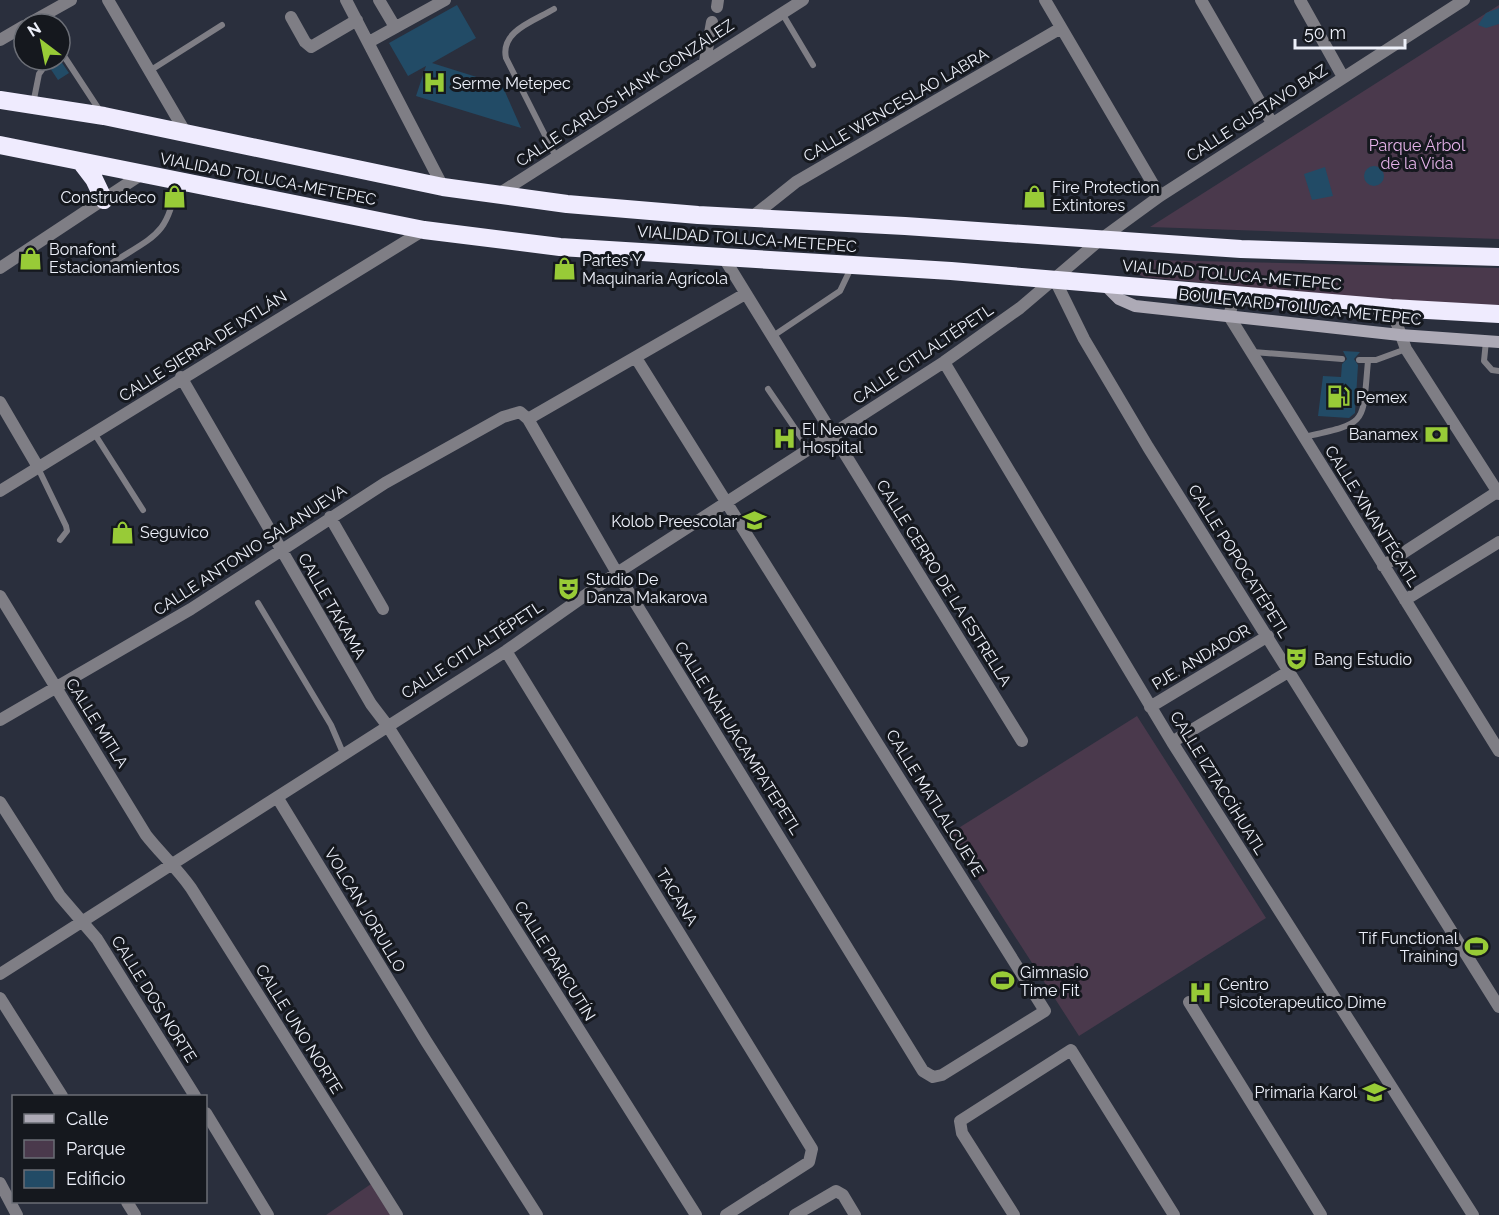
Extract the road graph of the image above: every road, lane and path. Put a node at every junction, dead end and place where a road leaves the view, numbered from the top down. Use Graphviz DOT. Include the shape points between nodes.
graph roads {
  1 [pos="71,0"];
  2 [pos="108,0"];
  3 [pos="346,0"];
  4 [pos="379,0"];
  5 [pos="445,0"];
  6 [pos="803,0"];
  7 [pos="1045,0"];
  8 [pos="1201,0"];
  9 [pos="1300,0"];
  10 [pos="1464,0"];
  11 [pos="1448,4"];
  12 [pos="554,9"];
  13 [pos="52,12"];
  14 [pos="782,13"];
  15 [pos="291,17"];
  16 [pos="357,20"];
  17 [pos="712,22"];
  18 [pos="222,25"];
  19 [pos="395,27"];
  20 [pos="1061,28"];
  21 [pos="369,42"];
  22 [pos="705,61"];
  23 [pos="813,66"];
  24 [pos="72,68"];
  25 [pos="151,70"];
  26 [pos="40,72"];
  27 [pos="1343,77"];
  28 [pos="0,100"];
  29 [pos="33,105"];
  30 [pos="104,116"];
  31 [pos="1272,123"];
  32 [pos="187,135"];
  33 [pos="0,145"];
  34 [pos="556,157"];
  35 [pos="81,162"];
  36 [pos="142,174"];
  37 [pos="177,181"];
  38 [pos="443,187"];
  39 [pos="496,196"];
  40 [pos="1160,196"];
  41 [pos="104,200"];
  42 [pos="752,216"];
  43 [pos="424,230"];
  44 [pos="1101,239"];
  45 [pos="1499,256"];
  46 [pos="724,258"];
  47 [pos="112,262"];
  48 [pos="852,265"];
  49 [pos="0,268"];
  50 [pos="1055,280"];
  51 [pos="1105,285"];
  52 [pos="745,294"];
  53 [pos="1235,295"];
  54 [pos="1391,308"];
  55 [pos="1499,314"];
  56 [pos="1230,316"];
  57 [pos="1400,335"];
  58 [pos="772,337"];
  59 [pos="1486,340"];
  60 [pos="1499,342"];
  61 [pos="1406,349"];
  62 [pos="1252,352"];
  63 [pos="636,358"];
  64 [pos="1342,359"];
  65 [pos="1359,360"];
  66 [pos="1368,361"];
  67 [pos="944,362"];
  68 [pos="1499,371"];
  69 [pos="181,377"];
  70 [pos="768,389"];
  71 [pos="0,402"];
  72 [pos="524,416"];
  73 [pos="94,433"];
  74 [pos="833,435"];
  75 [pos="1304,437"];
  76 [pos="809,450"];
  77 [pos="38,467"];
  78 [pos="0,491"];
  79 [pos="1498,493"];
  80 [pos="726,503"];
  81 [pos="143,510"];
  82 [pos="330,517"];
  83 [pos="60,540"];
  84 [pos="1499,542"];
  85 [pos="282,551"];
  86 [pos="1383,566"];
  87 [pos="617,573"];
  88 [pos="0,596"];
  89 [pos="1405,600"];
  90 [pos="258,603"];
  91 [pos="383,609"];
  92 [pos="1268,636"];
  93 [pos="506,651"];
  94 [pos="1288,672"];
  95 [pos="55,686"];
  96 [pos="1150,707"];
  97 [pos="0,720"];
  98 [pos="387,725"];
  99 [pos="1022,741"];
  100 [pos="1172,742"];
  101 [pos="1499,751"];
  102 [pos="343,753"];
  103 [pos="277,796"];
  104 [pos="0,802"];
  105 [pos="171,863"];
  106 [pos="82,921"];
  107 [pos="0,974"];
  108 [pos="0,998"];
  109 [pos="1189,1002"];
  110 [pos="1499,1007"];
  111 [pos="933,1077"];
  112 [pos="61,1095"];
  113 [pos="194,1095"];
  114 [pos="207,1115"];
  115 [pos="0,1183"];
  116 [pos="17,1215"];
  117 [pos="268,1215"];
  118 [pos="397,1215"];
  119 [pos="537,1215"];
  120 [pos="696,1215"];
  121 [pos="726,1215"];
  122 [pos="795,1215"];
  123 [pos="855,1215"];
  124 [pos="1014,1215"];
  125 [pos="1174,1215"];
  126 [pos="1321,1215"];
  127 [pos="1473,1215"];
  1 -- 13 [label="street"];
  2 -- 25 [label="street"];
  3 -- 16 [label="street"];
  4 -- 19 [label="street"];
  5 -- 19 [label="street"];
  6 -- 14 [label="street, CALLE CARLOS HANK GONZÁLEZ"];
  7 -- 20 [label="street"];
  8 -- 31 [label="street"];
  9 -- 27 [label="street"];
  10 -- 11 [label="street, CALLE GUSTAVO BAZ"];
  11 -- 27 [label="street, CALLE GUSTAVO BAZ"];
  12 -- 34 [label="lane" via="512,34 504,48"];
  14 -- 22 [label="street, CALLE CARLOS HANK GONZÁLEZ"];
  14 -- 23 [label="lane"];
  15 -- 16 [label="street" via="311,47"];
  16 -- 21 [label="street"];
  17 -- 22 [label="street"];
  18 -- 25 [label="lane"];
  19 -- 21 [label="street"];
  20 -- 40 [label="street"];
  20 -- 42 [label="street, CALLE WENCESLAO LABRA" via="795,182"];
  21 -- 38 [label="street"];
  22 -- 34 [label="street, CALLE CARLOS HANK GONZÁLEZ"];
  24 -- 30 [label="lane"];
  25 -- 32 [label="street"];
  26 -- 29 [label="lane"];
  27 -- 31 [label="street, CALLE GUSTAVO BAZ"];
  28 -- 29 [label="highway, VIALIDAD TOLUCA-METEPEC"];
  29 -- 30 [label="highway, VIALIDAD TOLUCA-METEPEC"];
  30 -- 32 [label="highway, VIALIDAD TOLUCA-METEPEC"];
  31 -- 40 [label="street, CALLE GUSTAVO BAZ"];
  32 -- 38 [label="highway, VIALIDAD TOLUCA-METEPEC"];
  33 -- 35 [label="highway, VIALIDAD TOLUCA-METEPEC"];
  34 -- 39 [label="street, CALLE CARLOS HANK GONZÁLEZ"];
  35 -- 36 [label="highway, VIALIDAD TOLUCA-METEPEC"];
  35 -- 41 [label="highway"];
  36 -- 37 [label="highway, VIALIDAD TOLUCA-METEPEC"];
  36 -- 41 [label="street"];
  37 -- 43 [label="highway, VIALIDAD TOLUCA-METEPEC"];
  37 -- 47 [label="lane" via="164,227"];
  38 -- 39 [label="highway, VIALIDAD TOLUCA-METEPEC"];
  39 -- 42 [label="highway, VIALIDAD TOLUCA-METEPEC" via="698,215"];
  40 -- 44 [label="street, CALLE GUSTAVO BAZ"];
  41 -- 49 [label="street"];
  42 -- 44 [label="highway, VIALIDAD TOLUCA-METEPEC"];
  43 -- 46 [label="highway, VIALIDAD TOLUCA-METEPEC" via="560,247"];
  43 -- 69 [label="street, CALLE SIERRA DE IXTLÁN"];
  44 -- 45 [label="highway, VIALIDAD TOLUCA-METEPEC" via="1241,249"];
  44 -- 50 [label="street, CALLE CITLALTÉPETL"];
  46 -- 48 [label="highway, VIALIDAD TOLUCA-METEPEC"];
  46 -- 52 [label="street, CALLE CERRO DE LA ESTRELLA"];
  48 -- 50 [label="highway, VIALIDAD TOLUCA-METEPEC"];
  48 -- 58 [label="lane" via="840,291"];
  50 -- 51 [label="highway, VIALIDAD TOLUCA-METEPEC"];
  50 -- 67 [label="street, CALLE CITLALTÉPETL"];
  50 -- 92 [label="street, CALLE POPOCATÉPETL" via="1084,339 1148,447"];
  51 -- 53 [label="highway, VIALIDAD TOLUCA-METEPEC"];
  51 -- 56 [label="main road, BOULEVARD TOLUCA-METEPEC" via="1119,299 1134,306"];
  52 -- 58 [label="street, CALLE CERRO DE LA ESTRELLA"];
  52 -- 63 [label="street, CALLE ANTONIO SALANUEVA"];
  53 -- 54 [label="highway, VIALIDAD TOLUCA-METEPEC"];
  53 -- 56 [label="street"];
  54 -- 55 [label="highway, VIALIDAD TOLUCA-METEPEC"];
  54 -- 57 [label="street"];
  56 -- 57 [label="main road, BOULEVARD TOLUCA-METEPEC"];
  56 -- 62 [label="street, CALLE XINANTÉCATL"];
  57 -- 59 [label="main road, BOULEVARD TOLUCA-METEPEC"];
  57 -- 61 [label="street"];
  58 -- 74 [label="street, CALLE CERRO DE LA ESTRELLA"];
  59 -- 60 [label="main road, BOULEVARD TOLUCA-METEPEC"];
  59 -- 68 [label="lane" via="1484,361 1492,370"];
  61 -- 66 [label="lane"];
  61 -- 79 [label="street"];
  62 -- 64 [label="lane"];
  62 -- 75 [label="street, CALLE XINANTÉCATL"];
  63 -- 72 [label="street, CALLE ANTONIO SALANUEVA"];
  63 -- 80 [label="street"];
  65 -- 66 [label="lane"];
  66 -- 75 [label="lane" via="1364,404 1357,421 1349,427"];
  67 -- 74 [label="street, CALLE CITLALTÉPETL"];
  67 -- 96 [label="street, CALLE IZTACCÍHUATL"];
  69 -- 73 [label="street, CALLE SIERRA DE IXTLÁN"];
  69 -- 85 [label="street, CALLE TAKAMA"];
  70 -- 76 [label="lane"];
  71 -- 77 [label="street"];
  72 -- 82 [label="street, CALLE ANTONIO SALANUEVA" via="503,417"];
  72 -- 87 [label="street, CALLE NAHUACAMPATEPETL"];
  73 -- 77 [label="street, CALLE SIERRA DE IXTLÁN"];
  73 -- 81 [label="lane"];
  74 -- 76 [label="street, CALLE CITLALTÉPETL"];
  74 -- 99 [label="street, CALLE CERRO DE LA ESTRELLA"];
  75 -- 86 [label="street, CALLE XINANTÉCATL"];
  76 -- 80 [label="street, CALLE CITLALTÉPETL"];
  77 -- 78 [label="street, CALLE SIERRA DE IXTLÁN"];
  77 -- 83 [label="lane" via="66,526"];
  79 -- 86 [label="street"];
  80 -- 87 [label="street, CALLE CITLALTÉPETL"];
  80 -- 111 [label="street, CALLE MATLALCUEYE" via="1045,1011"];
  82 -- 85 [label="street, CALLE ANTONIO SALANUEVA"];
  82 -- 91 [label="street"];
  84 -- 89 [label="street"];
  85 -- 95 [label="street, CALLE ANTONIO SALANUEVA" via="191,609"];
  85 -- 98 [label="street, CALLE TAKAMA" via="337,648"];
  86 -- 89 [label="street, CALLE XINANTÉCATL"];
  87 -- 93 [label="street, CALLE CITLALTÉPETL"];
  87 -- 111 [label="street, CALLE NAHUACAMPATEPETL" via="923,1071"];
  88 -- 95 [label="street, CALLE MITLA"];
  89 -- 101 [label="street, CALLE XINANTÉCATL"];
  90 -- 102 [label="lane" via="331,725"];
  92 -- 94 [label="street, CALLE POPOCATÉPETL"];
  92 -- 96 [label="street, PJE. ANDADOR"];
  93 -- 98 [label="street, CALLE CITLALTÉPETL"];
  93 -- 121 [label="street, TACANA" via="812,1149 809,1162"];
  94 -- 100 [label="street"];
  94 -- 110 [label="street, CALLE POPOCATÉPETL"];
  95 -- 97 [label="street, CALLE ANTONIO SALANUEVA"];
  95 -- 105 [label="street, CALLE MITLA" via="146,835"];
  96 -- 100 [label="street, CALLE IZTACCÍHUATL"];
  98 -- 102 [label="street, CALLE CITLALTÉPETL"];
  98 -- 120 [label="street, CALLE PARICUTÍN"];
  100 -- 127 [label="street, CALLE IZTACCÍHUATL"];
  102 -- 103 [label="street, CALLE CITLALTÉPETL"];
  103 -- 105 [label="street, CALLE CITLALTÉPETL"];
  103 -- 119 [label="street, VOLCAN JORULLO"];
  104 -- 106 [label="street, CALLE DOS NORTE" via="54,888"];
  105 -- 106 [label="street, CALLE CITLALTÉPETL"];
  105 -- 118 [label="street, CALLE UNO NORTE" via="191,888"];
  106 -- 107 [label="street, CALLE CITLALTÉPETL"];
  106 -- 113 [label="street, CALLE DOS NORTE"];
  108 -- 112 [label="street"];
  109 -- 126 [label="street"];
  114 -- 117 [label="street"];
  115 -- 116 [label="street"];
  122 -- 123 [label="street" via="836,1191 843,1195"];
  124 -- 125 [label="street" via="962,1133 961,1119 1071,1050"];
}
